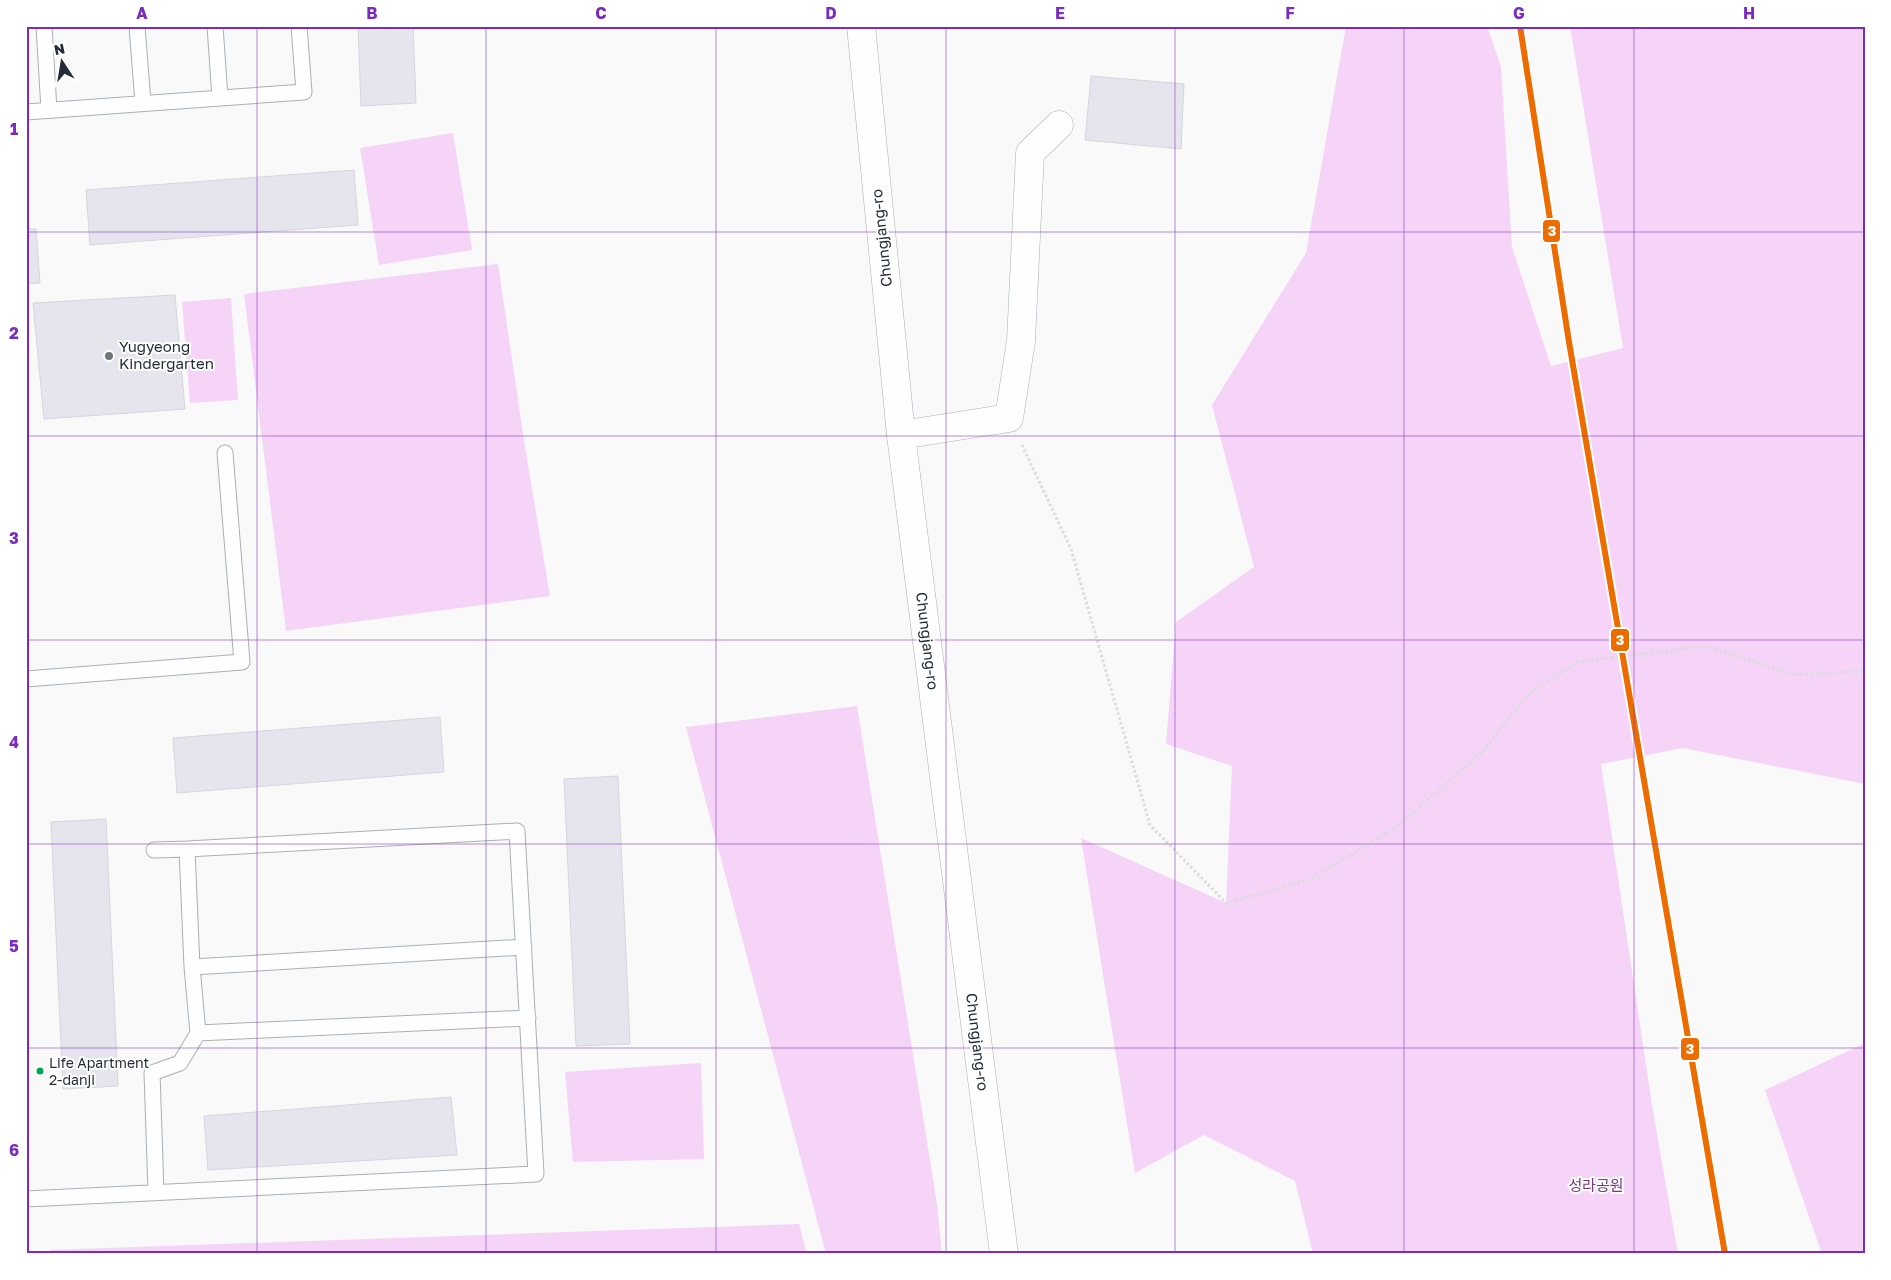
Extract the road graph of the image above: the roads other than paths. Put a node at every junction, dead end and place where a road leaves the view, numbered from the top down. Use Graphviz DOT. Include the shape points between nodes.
graph roads {
  1 [pos="44,26"];
  2 [pos="137,26"];
  3 [pos="215,26"];
  4 [pos="299,26"];
  5 [pos="861,26"];
  6 [pos="220,98"];
  7 [pos="143,103"];
  8 [pos="49,110"];
  9 [pos="26,112"];
  10 [pos="1059,125"];
  11 [pos="901,436"];
  12 [pos="225,453"];
  13 [pos="26,679"];
  14 [pos="187,849"];
  15 [pos="154,850"];
  16 [pos="524,946"];
  17 [pos="192,967"];
  18 [pos="528,1018"];
  19 [pos="198,1033"];
  20 [pos="156,1192"];
  21 [pos="26,1199"];
  22 [pos="1004,1254"];
  1 -- 8 [label="lane"];
  2 -- 7 [label="lane"];
  3 -- 6 [label="lane"];
  4 -- 6 [label="lane" via="304,92"];
  5 -- 11 [label="main road, Chungjang-ro"];
  6 -- 7 [label="lane"];
  7 -- 8 [label="lane"];
  8 -- 9 [label="lane"];
  10 -- 11 [label="main road" via="1030,153 1021,341 1009,418"];
  11 -- 22 [label="main road, Chungjang-ro"];
  12 -- 13 [label="lane" via="242,662"];
  14 -- 15 [label="lane"];
  14 -- 16 [label="lane" via="517,831"];
  14 -- 17 [label="lane"];
  16 -- 17 [label="lane"];
  16 -- 18 [label="lane"];
  17 -- 19 [label="lane"];
  18 -- 19 [label="lane"];
  18 -- 20 [label="lane" via="536,1174"];
  19 -- 20 [label="lane" via="180,1063 152,1073"];
  20 -- 21 [label="lane"];
}
